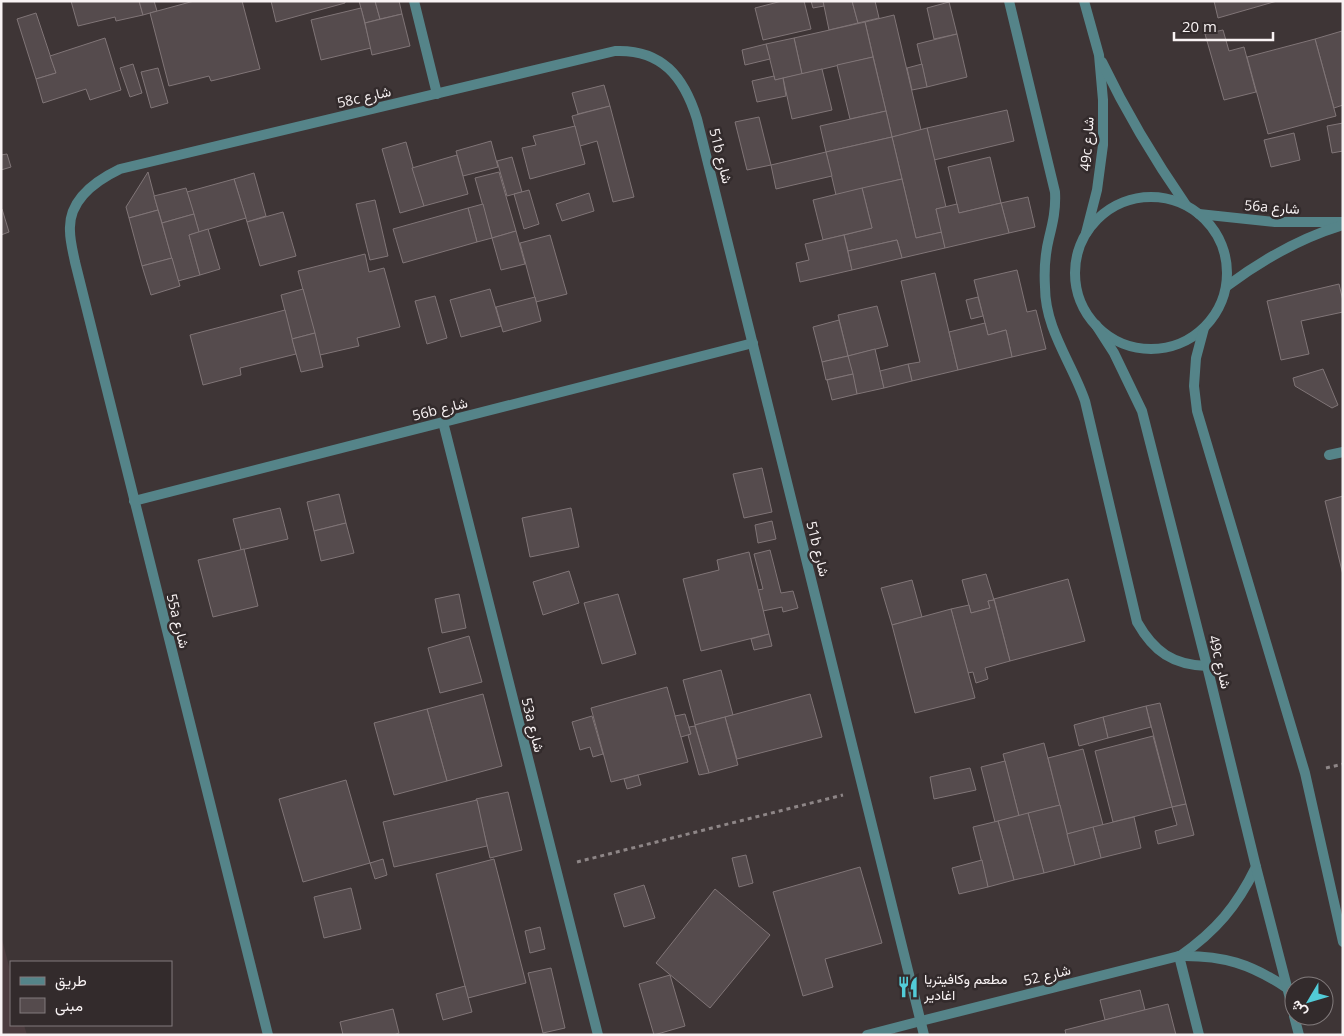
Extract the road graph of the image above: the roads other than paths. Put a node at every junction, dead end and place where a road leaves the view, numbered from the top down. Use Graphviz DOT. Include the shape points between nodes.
graph roads {
  1 [pos="414,1"];
  2 [pos="1009,1"];
  3 [pos="1084,1"];
  4 [pos="1099,56"];
  5 [pos="675,74"];
  6 [pos="437,94"];
  7 [pos="1186,205"];
  8 [pos="72,212"];
  9 [pos="1199,214"];
  10 [pos="1343,224"];
  11 [pos="1086,233"];
  12 [pos="1227,286"];
  13 [pos="1096,325"];
  14 [pos="1204,328"];
  15 [pos="753,343"];
  16 [pos="443,422"];
  17 [pos="1343,452"];
  18 [pos="1329,455"];
  19 [pos="134,501"];
  20 [pos="1207,666"];
  21 [pos="1256,867"];
  22 [pos="1343,942"];
  23 [pos="1179,956"];
  24 [pos="1284,976"];
  25 [pos="1284,986"];
  26 [pos="921,1021"];
  27 [pos="268,1035"];
  28 [pos="598,1035"];
  29 [pos="867,1035"];
  30 [pos="924,1035"];
  31 [pos="1199,1035"];
  1 -- 6 [label="street"];
  2 -- 20 [label="street" via="1055,192 1054,221 1045,263 1047,310 1053,331 1085,401 1137,622 1165,655 1178,662"];
  3 -- 4 [label="street, 49c شارع"];
  4 -- 7 [label="street, 49c شارع" via="1139,132"];
  4 -- 11 [label="street, 49c شارع" via="1103,145 1097,190"];
  5 -- 6 [label="street, 58c شارع" via="642,53 615,51"];
  5 -- 15 [label="street, 51b شارع" via="685,88 697,119"];
  6 -- 8 [label="street, 58c شارع" via="120,169 91,185"];
  7 -- 9 [label="street"];
  7 -- 11 [label="street" via="1169,198 1130,199 1112,207"];
  8 -- 19 [label="street, 55a شارع" via="70,230 75,262"];
  9 -- 10 [label="street, 56a شارع" via="1275,222"];
  9 -- 12 [label="street" via="1213,228 1223,246 1228,266"];
  10 -- 12 [label="street, 56a شارع" via="1285,248"];
  11 -- 13 [label="street" via="1076,261 1077,291 1084,309"];
  12 -- 14 [label="street" via="1215,316"];
  13 -- 14 [label="street" via="1112,338 1130,346 1150,349 1170,347"];
  13 -- 20 [label="street, 49c شارع" via="1142,411"];
  14 -- 22 [label="street" via="1196,358 1194,386 1197,411 1306,773"];
  15 -- 16 [label="street, 56b شارع"];
  15 -- 26 [label="street, 51b شارع"];
  16 -- 19 [label="street, 56b شارع"];
  16 -- 28 [label="street, 53a شارع"];
  17 -- 18 [label="street"];
  19 -- 27 [label="street, 55a شارع"];
  20 -- 21 [label="street, 49c شارع"];
  21 -- 23 [label="street, شارع 52" via="1246,888 1216,927"];
  21 -- 24 [label="street, 49c شارع"];
  23 -- 25 [label="street, شارع 52" via="1217,957 1236,962 1254,968"];
  23 -- 26 [label="street, شارع 52"];
  23 -- 31 [label="street"];
  26 -- 29 [label="street, شارع 52"];
  26 -- 30 [label="street, 51b شارع"];
}
